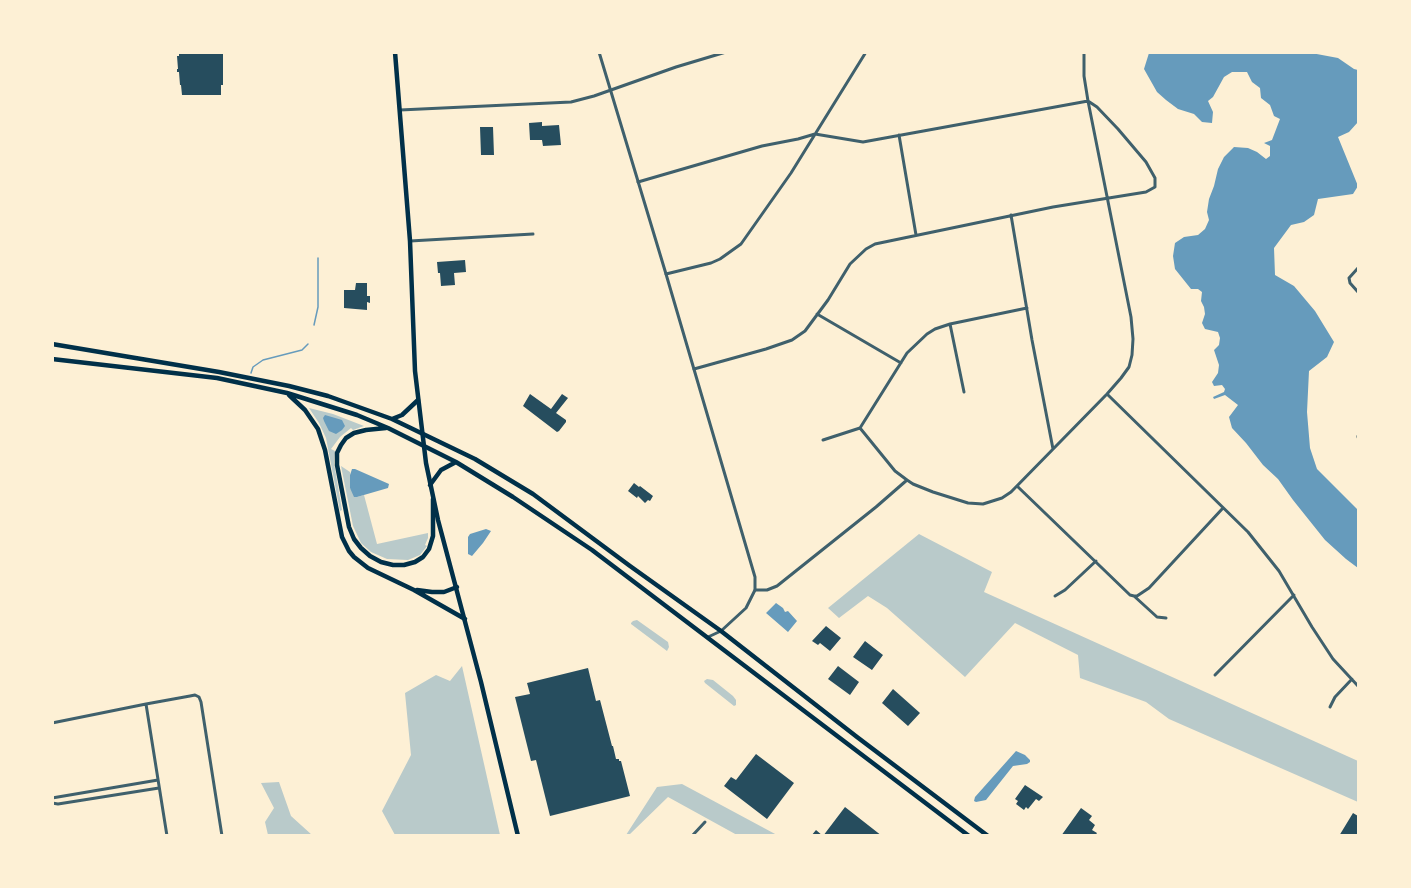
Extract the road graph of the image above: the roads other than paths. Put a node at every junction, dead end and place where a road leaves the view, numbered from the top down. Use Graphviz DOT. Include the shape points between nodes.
graph roads {
  1 [pos="395,52"];
  2 [pos="599,52"];
  3 [pos="726,52"];
  4 [pos="866,52"];
  5 [pos="1084,52"];
  6 [pos="610,90"];
  7 [pos="1088,101"];
  8 [pos="399,111"];
  9 [pos="815,134"];
  10 [pos="899,135"];
  11 [pos="638,182"];
  12 [pos="1107,198"];
  13 [pos="1011,215"];
  14 [pos="533,234"];
  15 [pos="916,235"];
  16 [pos="410,241"];
  17 [pos="1359,268"];
  18 [pos="666,274"];
  19 [pos="1359,292"];
  20 [pos="1027,308"];
  21 [pos="817,314"];
  22 [pos="950,324"];
  23 [pos="52,344"];
  24 [pos="52,359"];
  25 [pos="901,363"];
  26 [pos="694,369"];
  27 [pos="964,392"];
  28 [pos="287,393"];
  29 [pos="1107,394"];
  30 [pos="418,400"];
  31 [pos="392,419"];
  32 [pos="387,428"];
  33 [pos="860,428"];
  34 [pos="422,433"];
  35 [pos="823,440"];
  36 [pos="424,446"];
  37 [pos="1053,449"];
  38 [pos="456,462"];
  39 [pos="907,480"];
  40 [pos="430,485"];
  41 [pos="1017,486"];
  42 [pos="433,499"];
  43 [pos="1223,508"];
  44 [pos="1096,561"];
  45 [pos="457,587"];
  46 [pos="414,590"];
  47 [pos="755,590"];
  48 [pos="1294,595"];
  49 [pos="1055,596"];
  50 [pos="1134,596"];
  51 [pos="1166,618"];
  52 [pos="465,619"];
  53 [pos="721,631"];
  54 [pos="708,637"];
  55 [pos="1215,675"];
  56 [pos="1352,679"];
  57 [pos="1359,686"];
  58 [pos="146,704"];
  59 [pos="1330,707"];
  60 [pos="52,723"];
  61 [pos="158,780"];
  62 [pos="159,788"];
  63 [pos="52,798"];
  64 [pos="52,803"];
  65 [pos="705,822"];
  66 [pos="167,836"];
  67 [pos="222,836"];
  68 [pos="518,836"];
  69 [pos="692,836"];
  70 [pos="969,836"];
  71 [pos="988,836"];
  1 -- 8 [label="main road"];
  2 -- 6 [label="street"];
  3 -- 6 [label="street"];
  4 -- 9 [label="street"];
  5 -- 7 [label="street"];
  6 -- 8 [label="street" via="571,102"];
  6 -- 11 [label="street"];
  7 -- 10 [label="street"];
  7 -- 12 [label="street"];
  7 -- 12 [label="street" via="1118,129 1155,178 1156,184 1146,192"];
  8 -- 16 [label="main road"];
  9 -- 10 [label="street" via="862,142"];
  9 -- 11 [label="street"];
  9 -- 18 [label="street" via="741,244 711,263"];
  10 -- 15 [label="street"];
  11 -- 18 [label="street"];
  12 -- 13 [label="street"];
  12 -- 29 [label="street" via="1133,339 1129,366"];
  13 -- 15 [label="street"];
  13 -- 20 [label="street"];
  14 -- 16 [label="street"];
  15 -- 21 [label="street" via="866,249 850,264"];
  16 -- 30 [label="main road"];
  17 -- 19 [label="street" via="1349,278"];
  18 -- 26 [label="street"];
  20 -- 22 [label="street"];
  20 -- 37 [label="street"];
  21 -- 25 [label="street"];
  21 -- 26 [label="street" via="805,331 792,340"];
  22 -- 25 [label="street" via="927,334"];
  22 -- 27 [label="street"];
  23 -- 31 [label="main road" via="289,386"];
  24 -- 28 [label="main road" via="217,378"];
  25 -- 33 [label="street"];
  26 -- 47 [label="street"];
  28 -- 32 [label="main road"];
  28 -- 46 [label="main road" via="312,419 322,439 342,537 349,551 368,568"];
  29 -- 37 [label="street"];
  29 -- 43 [label="street"];
  30 -- 31 [label="main road"];
  30 -- 34 [label="main road"];
  31 -- 34 [label="main road"];
  32 -- 36 [label="main road"];
  32 -- 42 [label="main road" via="354,433 337,453 354,539 370,556 381,561 393,565 415,562 429,549 433,536"];
  33 -- 35 [label="street"];
  33 -- 39 [label="street"];
  34 -- 36 [label="main road"];
  34 -- 53 [label="main road" via="533,494"];
  36 -- 38 [label="main road"];
  36 -- 40 [label="main road"];
  37 -- 41 [label="street"];
  38 -- 40 [label="main road" via="441,470"];
  38 -- 54 [label="main road" via="592,550"];
  39 -- 41 [label="street" via="933,492 983,504 1002,498"];
  39 -- 47 [label="street" via="777,586"];
  40 -- 42 [label="main road"];
  41 -- 44 [label="street"];
  42 -- 45 [label="main road"];
  43 -- 48 [label="street" via="1267,554"];
  43 -- 50 [label="street" via="1149,588"];
  44 -- 49 [label="street"];
  44 -- 50 [label="street"];
  45 -- 46 [label="main road" via="444,592"];
  45 -- 52 [label="main road"];
  46 -- 52 [label="main road"];
  47 -- 53 [label="street" via="747,608"];
  48 -- 55 [label="street"];
  48 -- 56 [label="street"];
  50 -- 51 [label="street" via="1157,617"];
  52 -- 68 [label="main road"];
  53 -- 54 [label="street"];
  53 -- 71 [label="main road"];
  54 -- 70 [label="main road"];
  56 -- 57 [label="street"];
  56 -- 59 [label="street"];
  58 -- 60 [label="street"];
  58 -- 61 [label="street"];
  58 -- 67 [label="street" via="199,697"];
  61 -- 62 [label="street"];
  61 -- 63 [label="street"];
  62 -- 64 [label="street"];
  62 -- 66 [label="street"];
  65 -- 69 [label="street"];
}
